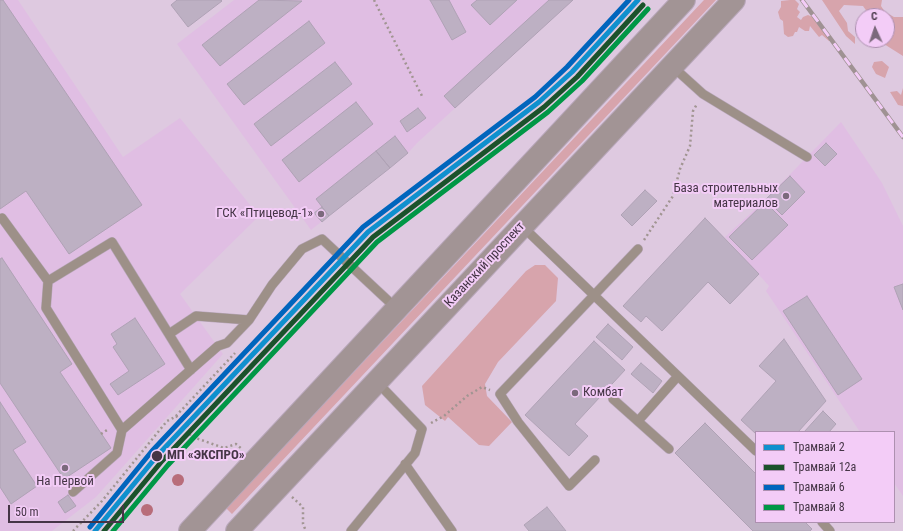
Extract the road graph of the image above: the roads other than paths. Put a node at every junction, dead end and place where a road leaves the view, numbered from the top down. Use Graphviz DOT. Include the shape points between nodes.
graph roads {
  1 [pos="684,0"];
  2 [pos="734,0"];
  3 [pos="672,66"];
  4 [pos="807,157"];
  5 [pos="2,218"];
  6 [pos="522,226"];
  7 [pos="638,249"];
  8 [pos="48,281"];
  9 [pos="594,295"];
  10 [pos="397,309"];
  11 [pos="249,320"];
  12 [pos="169,334"];
  13 [pos="191,370"];
  14 [pos="678,376"];
  15 [pos="376,381"];
  16 [pos="612,398"];
  17 [pos="638,421"];
  18 [pos="122,430"];
  19 [pos="669,449"];
  20 [pos="755,450"];
  21 [pos="595,460"];
  22 [pos="405,464"];
  23 [pos="73,492"];
  24 [pos="823,523"];
  25 [pos="190,531"];
  26 [pos="237,531"];
  27 [pos="351,531"];
  28 [pos="452,531"];
  29 [pos="830,531"];
  1 -- 10 [label="main road"];
  2 -- 3 [label="main road, Казанский проспект"];
  3 -- 4 [label="lane" via="703,94"];
  3 -- 6 [label="main road, Казанский проспект"];
  5 -- 8 [label="lane"];
  6 -- 9 [label="lane"];
  6 -- 15 [label="main road, Казанский проспект"];
  7 -- 9 [label="lane"];
  8 -- 12 [label="lane" via="112,242"];
  8 -- 18 [label="lane" via="46,308"];
  9 -- 14 [label="lane"];
  9 -- 21 [label="lane" via="500,394 518,422 569,486"];
  10 -- 11 [label="lane" via="322,239 302,249 287,265"];
  10 -- 25 [label="main road"];
  11 -- 12 [label="lane" via="196,316"];
  11 -- 13 [label="lane" via="227,343 218,346"];
  12 -- 13 [label="lane"];
  13 -- 18 [label="lane"];
  14 -- 17 [label="lane"];
  14 -- 20 [label="lane"];
  15 -- 22 [label="lane" via="422,429 415,453"];
  15 -- 26 [label="main road, Казанский проспект"];
  16 -- 17 [label="lane"];
  17 -- 19 [label="lane"];
  18 -- 23 [label="lane" via="117,453"];
  22 -- 27 [label="lane"];
  22 -- 28 [label="lane"];
  24 -- 29 [label="lane"];
}
